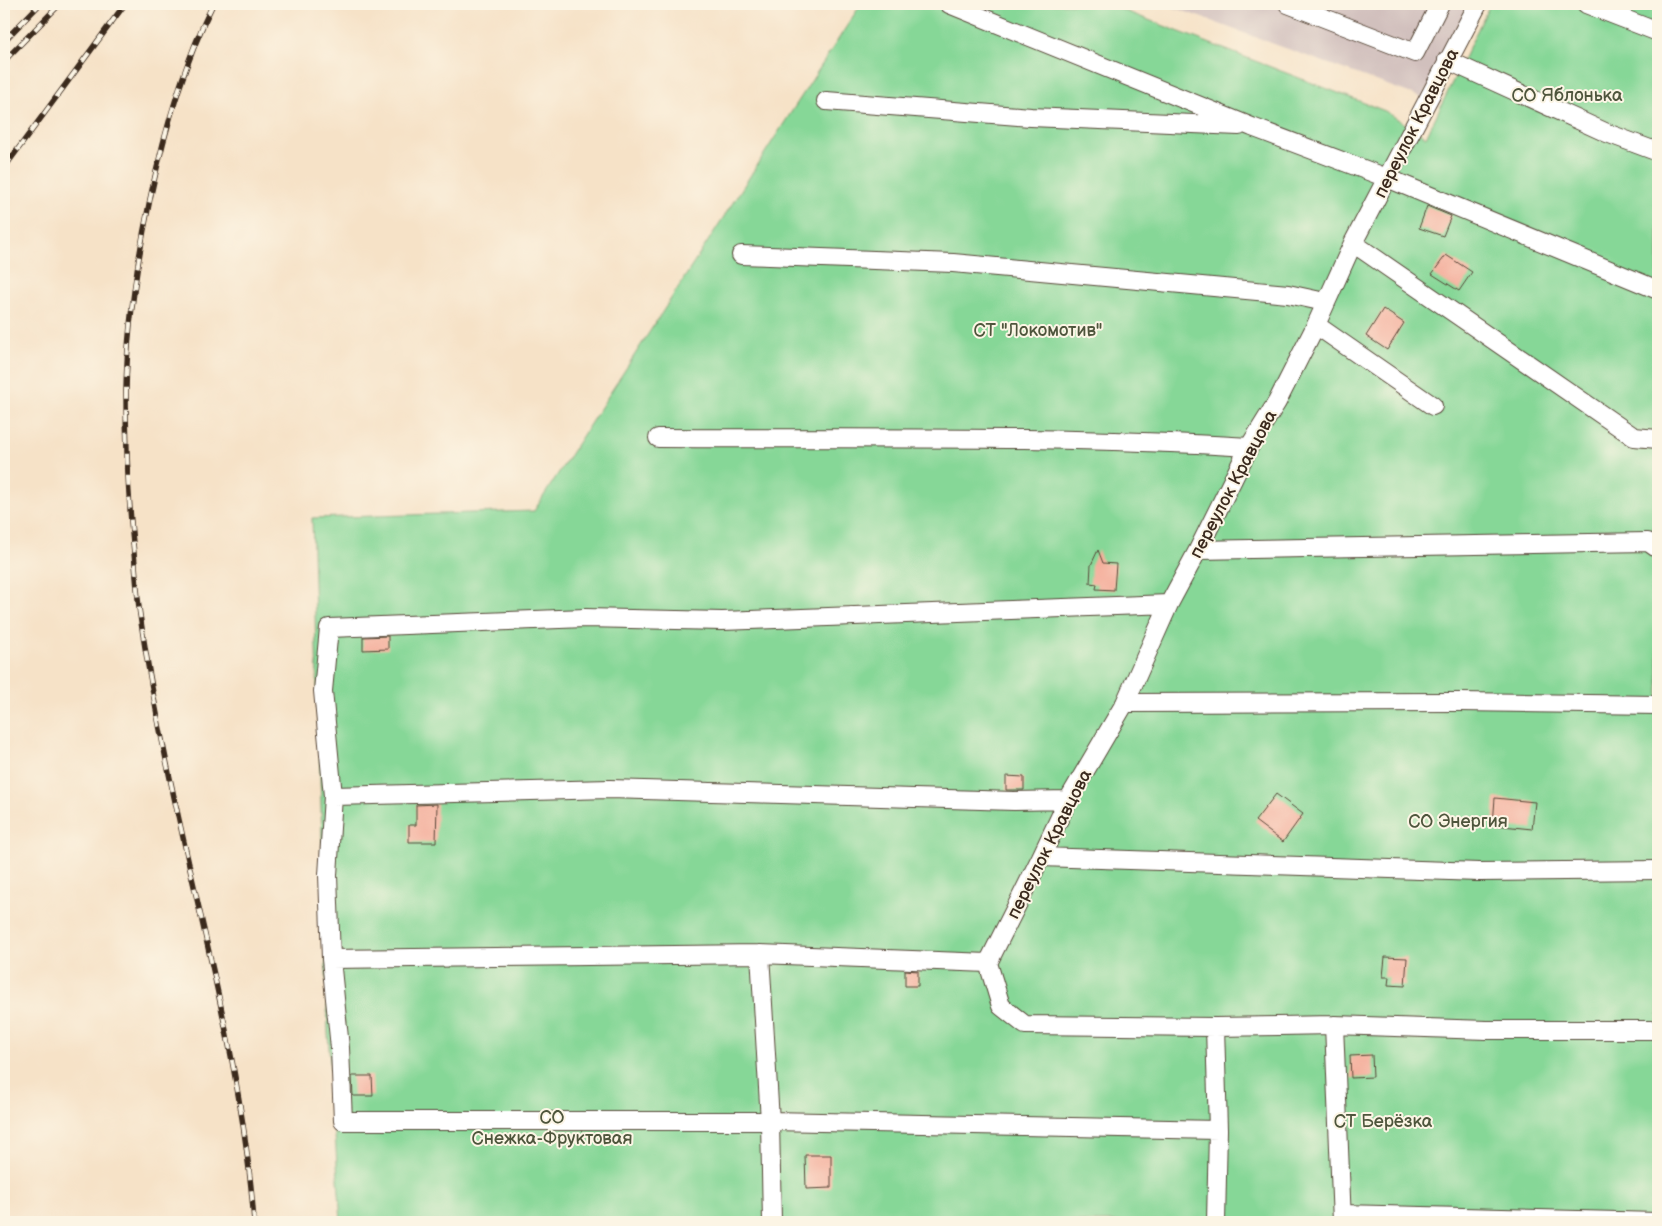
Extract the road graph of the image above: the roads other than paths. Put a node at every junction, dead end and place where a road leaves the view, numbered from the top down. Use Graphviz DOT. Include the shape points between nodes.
graph roads {
  1 [pos="949,4"];
  2 [pos="1288,4"];
  3 [pos="1438,4"];
  4 [pos="1478,4"];
  5 [pos="1586,4"];
  6 [pos="1658,32"];
  7 [pos="1447,60"];
  8 [pos="826,101"];
  9 [pos="1252,127"];
  10 [pos="1658,152"];
  11 [pos="1388,178"];
  12 [pos="1352,243"];
  13 [pos="741,255"];
  14 [pos="1658,290"];
  15 [pos="1325,302"];
  16 [pos="1316,325"];
  17 [pos="1434,406"];
  18 [pos="658,438"];
  19 [pos="1658,439"];
  20 [pos="1249,447"];
  21 [pos="1658,549"];
  22 [pos="1198,550"];
  23 [pos="1169,604"];
  24 [pos="1125,703"];
  25 [pos="1658,705"];
  26 [pos="333,796"];
  27 [pos="1068,800"];
  28 [pos="1041,858"];
  29 [pos="1658,870"];
  30 [pos="760,954"];
  31 [pos="331,959"];
  32 [pos="988,963"];
  33 [pos="1334,1025"];
  34 [pos="1215,1027"];
  35 [pos="1658,1030"];
  36 [pos="770,1121"];
  37 [pos="1218,1130"];
  38 [pos="1342,1218"];
  39 [pos="772,1222"];
  40 [pos="1216,1222"];
  41 [pos="1658,1222"];
  1 -- 9 [label="street"];
  2 -- 3 [label="street" via="1415,53"];
  4 -- 7 [label="street, переулок Кравцова"];
  5 -- 6 [label="street"];
  7 -- 10 [label="street" via="1607,133"];
  7 -- 11 [label="street, переулок Кравцова"];
  8 -- 9 [label="street" via="1031,117"];
  9 -- 11 [label="street"];
  11 -- 12 [label="street, переулок Кравцова"];
  11 -- 14 [label="street"];
  12 -- 15 [label="street, переулок Кравцова"];
  12 -- 19 [label="street" via="1634,437"];
  13 -- 15 [label="street" via="953,263 1288,294"];
  15 -- 16 [label="street, переулок Кравцова"];
  16 -- 17 [label="street"];
  16 -- 20 [label="street, переулок Кравцова" via="1277,402"];
  18 -- 20 [label="street" via="1069,440"];
  20 -- 22 [label="street, переулок Кравцова"];
  21 -- 22 [label="street" via="1648,542"];
  22 -- 23 [label="street, переулок Кравцова"];
  23 -- 24 [label="street, переулок Кравцова"];
  23 -- 26 [label="street" via="722,621 585,618 329,628 323,691"];
  24 -- 25 [label="street"];
  24 -- 27 [label="street, переулок Кравцова"];
  26 -- 27 [label="street" via="610,788"];
  26 -- 31 [label="street" via="328,875"];
  27 -- 28 [label="street, переулок Кравцова"];
  28 -- 29 [label="street" via="1479,872"];
  28 -- 32 [label="street, переулок Кравцова"];
  30 -- 31 [label="street"];
  30 -- 32 [label="street"];
  30 -- 36 [label="street"];
  31 -- 36 [label="street" via="344,1122"];
  32 -- 34 [label="street" via="1002,1006 1024,1025"];
  33 -- 34 [label="street"];
  33 -- 35 [label="street" via="1487,1030"];
  33 -- 38 [label="street"];
  34 -- 37 [label="street"];
  36 -- 37 [label="street"];
  36 -- 39 [label="street"];
  37 -- 40 [label="street"];
  38 -- 41 [label="street"];
}
